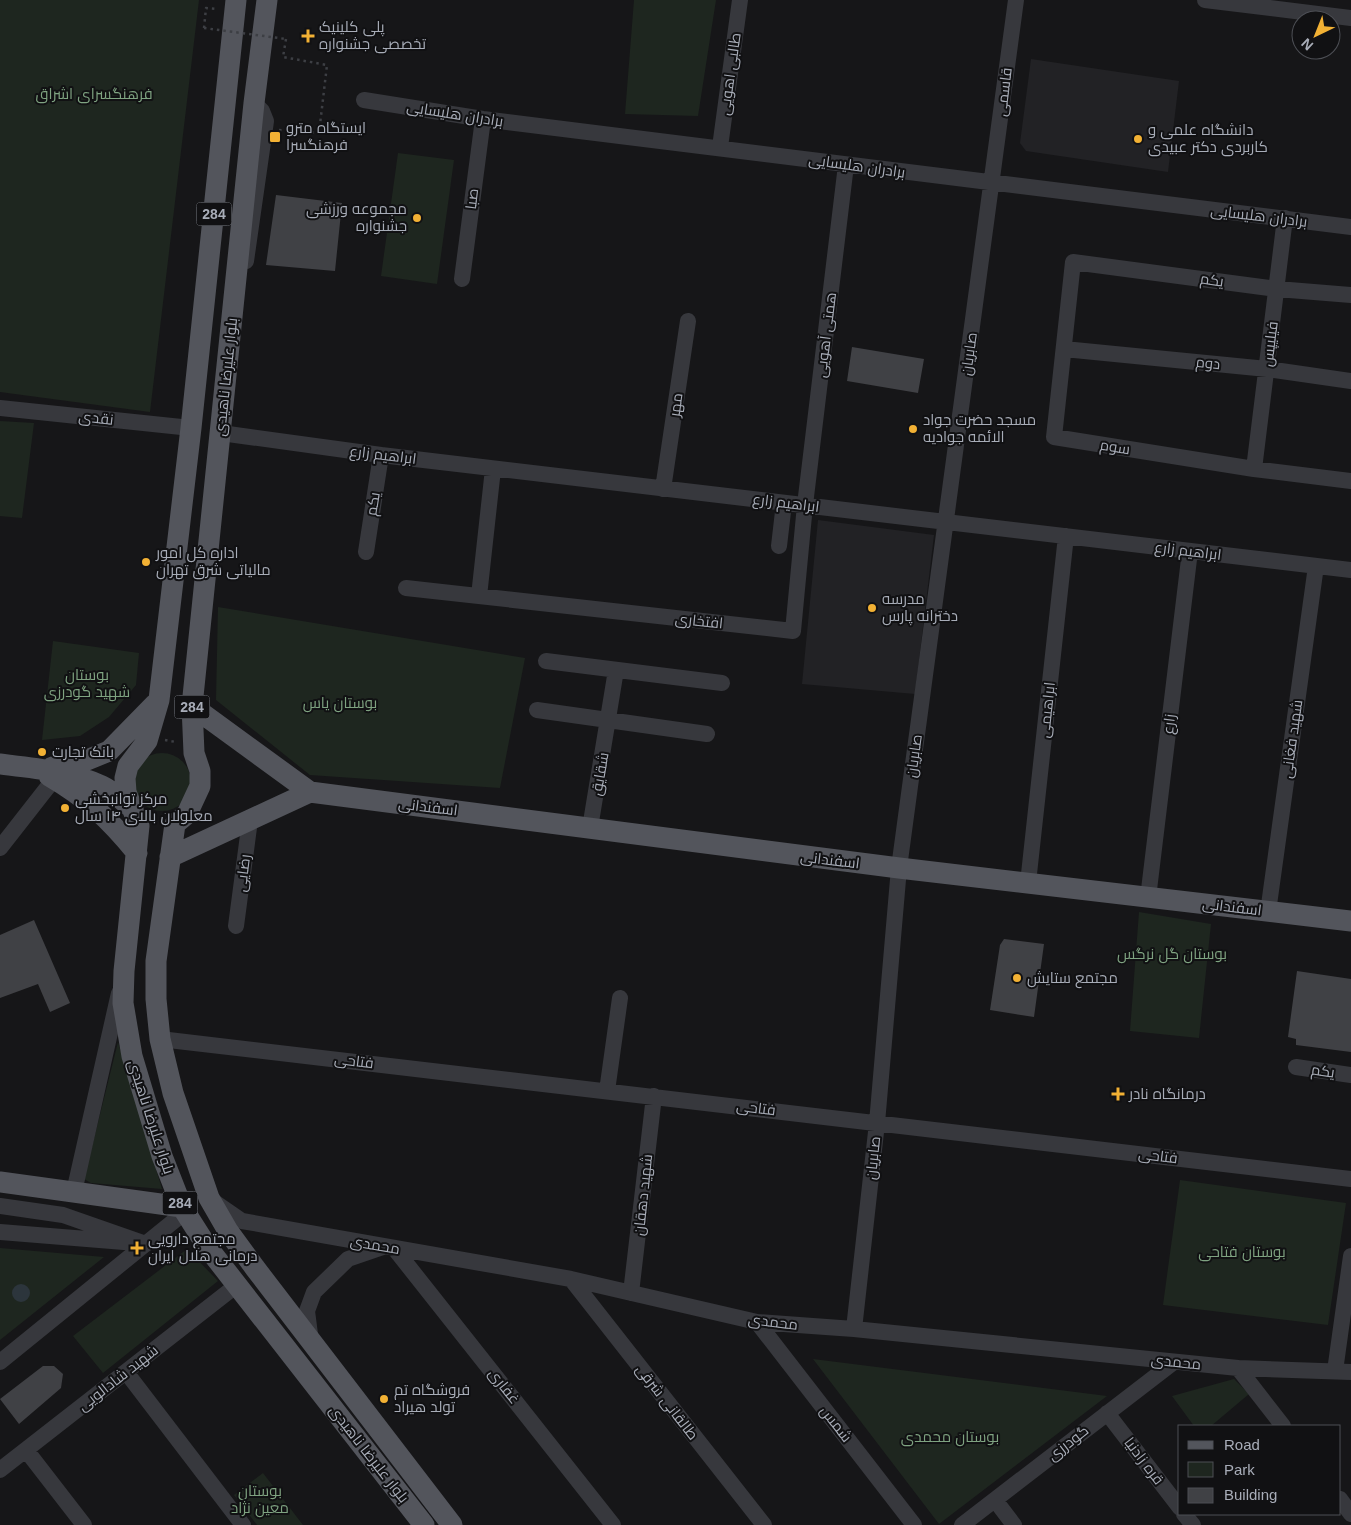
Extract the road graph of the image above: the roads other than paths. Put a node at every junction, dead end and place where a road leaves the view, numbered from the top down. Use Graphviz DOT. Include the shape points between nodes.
graph roads {
  1 [pos="236,0"];
  2 [pos="267,0"];
  3 [pos="740,0"];
  4 [pos="1016,0"];
  5 [pos="1205,0"];
  6 [pos="1351,18"];
  7 [pos="364,100"];
  8 [pos="254,104"];
  9 [pos="483,119"];
  10 [pos="720,147"];
  11 [pos="846,165"];
  12 [pos="992,184"];
  13 [pos="1285,218"];
  14 [pos="1351,227"];
  15 [pos="1073,262"];
  16 [pos="462,279"];
  17 [pos="235,289"];
  18 [pos="1277,289"];
  19 [pos="1351,295"];
  20 [pos="688,320"];
  21 [pos="1064,350"];
  22 [pos="1267,369"];
  23 [pos="1351,381"];
  24 [pos="0,408"];
  25 [pos="191,428"];
  26 [pos="221,433"];
  27 [pos="188,452"];
  28 [pos="381,455"];
  29 [pos="218,457"];
  30 [pos="493,468"];
  31 [pos="1254,469"];
  32 [pos="1351,481"];
  33 [pos="663,489"];
  34 [pos="184,493"];
  35 [pos="784,503"];
  36 [pos="213,506"];
  37 [pos="805,506"];
  38 [pos="946,523"];
  39 [pos="1066,536"];
  40 [pos="779,546"];
  41 [pos="1190,551"];
  42 [pos="366,552"];
  43 [pos="1316,566"];
  44 [pos="1351,570"];
  45 [pos="406,588"];
  46 [pos="479,596"];
  47 [pos="546,661"];
  48 [pos="616,670"];
  49 [pos="722,684"];
  50 [pos="159,700"];
  51 [pos="192,706"];
  52 [pos="537,710"];
  53 [pos="608,720"];
  54 [pos="707,734"];
  55 [pos="0,764"];
  56 [pos="43,772"];
  57 [pos="310,792"];
  58 [pos="133,809"];
  59 [pos="250,820"];
  60 [pos="590,828"];
  61 [pos="0,848"];
  62 [pos="137,853"];
  63 [pos="170,857"];
  64 [pos="899,868"];
  65 [pos="1028,884"];
  66 [pos="1148,898"];
  67 [pos="1268,912"];
  68 [pos="1351,921"];
  69 [pos="236,926"];
  70 [pos="124,971"];
  71 [pos="620,998"];
  72 [pos="162,1046"];
  73 [pos="132,1056"];
  74 [pos="1296,1067"];
  75 [pos="1351,1075"];
  76 [pos="607,1090"];
  77 [pos="654,1096"];
  78 [pos="176,1103"];
  79 [pos="148,1108"];
  80 [pos="877,1123"];
  81 [pos="1351,1179"];
  82 [pos="0,1182"];
  83 [pos="74,1192"];
  84 [pos="209,1198"];
  85 [pos="0,1206"];
  86 [pos="183,1210"];
  87 [pos="0,1232"];
  88 [pos="146,1244"];
  89 [pos="390,1247"];
  90 [pos="1351,1256"];
  91 [pos="571,1280"];
  92 [pos="237,1285"];
  93 [pos="631,1293"];
  94 [pos="758,1322"];
  95 [pos="854,1330"];
  96 [pos="311,1343"];
  97 [pos="0,1362"];
  98 [pos="1174,1362"];
  99 [pos="1238,1368"];
  100 [pos="126,1372"];
  101 [pos="1343,1372"];
  102 [pos="1107,1413"];
  103 [pos="1283,1425"];
  104 [pos="26,1450"];
  105 [pos="0,1470"];
  106 [pos="994,1500"];
  107 [pos="1341,1500"];
  108 [pos="1178,1505"];
  109 [pos="1351,1514"];
  110 [pos="1185,1515"];
  111 [pos="84,1525"];
  112 [pos="243,1525"];
  113 [pos="424,1525"];
  114 [pos="452,1525"];
  115 [pos="613,1525"];
  116 [pos="764,1525"];
  117 [pos="914,1525"];
  118 [pos="962,1525"];
  119 [pos="1014,1525"];
  120 [pos="1193,1525"];
  1 -- 25 [label="main road, بلوار علیرضا ناهیدی / 284"];
  2 -- 8 [label="main road, بلوار علیرضا ناهیدی / 284"];
  3 -- 10 [label="street, طالبی اهویی"];
  4 -- 12 [label="street, قاسمی"];
  5 -- 6 [label="street"];
  7 -- 9 [label="street, برادران هلیسایی"];
  8 -- 17 [label="main road, بلوار علیرضا ناهیدی / 284"];
  8 -- 17 [label="street" via="266,121 248,256"];
  9 -- 10 [label="street, برادران هلیسایی"];
  9 -- 16 [label="street, صبا"];
  10 -- 11 [label="street, برادران هلیسایی"];
  11 -- 12 [label="street, برادران هلیسایی"];
  11 -- 37 [label="street, همتی آهویی"];
  12 -- 13 [label="street, برادران هلیسایی"];
  12 -- 38 [label="street, صابریان"];
  13 -- 14 [label="street, برادران هلیسایی"];
  13 -- 18 [label="street, فیلیپس"];
  15 -- 18 [label="street, یکم"];
  15 -- 21 [label="street, سوم"];
  17 -- 26 [label="main road, بلوار علیرضا ناهیدی / 284"];
  18 -- 19 [label="street, یکم"];
  18 -- 22 [label="street, فیلیپس"];
  20 -- 33 [label="street, مهر"];
  21 -- 22 [label="street, دوم"];
  21 -- 31 [label="street, سوم" via="1054,437"];
  22 -- 23 [label="street, دوم"];
  22 -- 31 [label="street, فیلیپس"];
  24 -- 25 [label="street, نقدی"];
  25 -- 27 [label="main road, بلوار علیرضا ناهیدی / 284"];
  26 -- 28 [label="street, ابراهیم زارع"];
  26 -- 29 [label="main road, بلوار علیرضا ناهیدی / 284"];
  27 -- 29 [label="main road" via="200,467 213,464"];
  27 -- 34 [label="main road, بلوار علیرضا ناهیدی / 284"];
  28 -- 30 [label="street, ابراهیم زارع"];
  28 -- 42 [label="street, یکم"];
  29 -- 36 [label="main road, بلوار علیرضا ناهیدی / 284"];
  30 -- 33 [label="street, ابراهیم زارع"];
  30 -- 46 [label="street"];
  31 -- 32 [label="street, سوم"];
  33 -- 35 [label="street, ابراهیم زارع"];
  34 -- 36 [label="main road" via="191,489 200,490 210,498"];
  34 -- 50 [label="main road, بلوار علیرضا ناهیدی / 284"];
  35 -- 37 [label="street, ابراهیم زارع"];
  35 -- 40 [label="street"];
  36 -- 51 [label="main road, بلوار علیرضا ناهیدی / 284"];
  37 -- 38 [label="street, ابراهیم زارع"];
  37 -- 46 [label="street, افتخاری" via="793,631"];
  38 -- 39 [label="street, ابراهیم زارع"];
  38 -- 64 [label="street, صابریان"];
  39 -- 41 [label="street, ابراهیم زارع"];
  39 -- 65 [label="street, ابراهیمی"];
  41 -- 43 [label="street, ابراهیم زارع"];
  41 -- 66 [label="street, زارع"];
  43 -- 44 [label="street, ابراهیم زارع"];
  43 -- 67 [label="street, شهید فغانی"];
  45 -- 46 [label="street, افتخاری"];
  47 -- 48 [label="street"];
  48 -- 49 [label="street"];
  48 -- 53 [label="street, شقایق"];
  50 -- 56 [label="main road" via="109,751"];
  50 -- 58 [label="main road, بلوار علیرضا ناهیدی / 284" via="147,742 128,766 125,778 126,792"];
  51 -- 57 [label="main road"];
  51 -- 63 [label="main road, بلوار علیرضا ناهیدی / 284" via="194,753 200,771 200,786 188,814 174,824"];
  52 -- 53 [label="street"];
  53 -- 54 [label="street"];
  53 -- 60 [label="street, شقایق"];
  55 -- 56 [label="main road"];
  56 -- 58 [label="main road" via="103,786"];
  56 -- 61 [label="street"];
  56 -- 62 [label="main road" via="92,804"];
  57 -- 59 [label="main road"];
  57 -- 60 [label="main road, اسفندانی"];
  58 -- 62 [label="main road, بلوار علیرضا ناهیدی / 284" via="139,826"];
  59 -- 63 [label="main road"];
  59 -- 69 [label="street, رضایی"];
  60 -- 64 [label="main road, اسفندانی"];
  62 -- 70 [label="main road, بلوار علیرضا ناهیدی / 284"];
  63 -- 72 [label="main road, بلوار علیرضا ناهیدی / 284" via="156,961 156,999"];
  64 -- 65 [label="main road, اسفندانی"];
  64 -- 80 [label="street, صابریان"];
  65 -- 66 [label="main road, اسفندانی"];
  66 -- 67 [label="main road, اسفندانی"];
  67 -- 68 [label="main road, اسفندانی"];
  70 -- 73 [label="main road, بلوار علیرضا ناهیدی / 284" via="123,1003"];
  70 -- 83 [label="street"];
  71 -- 76 [label="street"];
  72 -- 73 [label="main road" via="158,1061 147,1066"];
  72 -- 76 [label="street, فتاحی"];
  72 -- 78 [label="main road, بلوار علیرضا ناهیدی / 284"];
  73 -- 79 [label="main road, بلوار علیرضا ناهیدی / 284"];
  74 -- 75 [label="street, یکم"];
  76 -- 77 [label="street, فتاحی"];
  77 -- 80 [label="street, فتاحی"];
  77 -- 93 [label="street, شهید دهقان"];
  78 -- 79 [label="main road" via="159,1092 150,1098"];
  78 -- 84 [label="main road, بلوار علیرضا ناهیدی / 284"];
  79 -- 86 [label="main road, بلوار علیرضا ناهیدی / 284"];
  80 -- 81 [label="street, فتاحی"];
  80 -- 95 [label="street, صابریان"];
  82 -- 83 [label="main road"];
  83 -- 86 [label="main road"];
  84 -- 89 [label="street, محمدی" via="242,1221"];
  84 -- 96 [label="main road, بلوار علیرضا ناهیدی / 284" via="228,1231"];
  85 -- 88 [label="street" via="63,1215"];
  86 -- 88 [label="street"];
  86 -- 92 [label="main road, بلوار علیرضا ناهیدی / 284"];
  87 -- 88 [label="street"];
  88 -- 97 [label="street"];
  89 -- 91 [label="street, محمدی"];
  89 -- 96 [label="street" via="348,1259 314,1292 307,1311"];
  89 -- 115 [label="street, غفاری"];
  90 -- 101 [label="street"];
  91 -- 93 [label="street, محمدی"];
  91 -- 116 [label="street, طالقانی شرقی"];
  92 -- 100 [label="street, شهید شادالویی"];
  92 -- 113 [label="main road, بلوار علیرضا ناهیدی / 284"];
  93 -- 94 [label="street, محمدی"];
  94 -- 95 [label="street, محمدی"];
  94 -- 117 [label="street, شمس"];
  95 -- 98 [label="street, محمدی"];
  96 -- 114 [label="main road, بلوار علیرضا ناهیدی / 284"];
  98 -- 99 [label="street, محمدی"];
  98 -- 102 [label="street, گودرزی"];
  99 -- 101 [label="street, محمدی"];
  99 -- 103 [label="street"];
  100 -- 104 [label="street, شهید شادالویی"];
  100 -- 112 [label="street"];
  102 -- 106 [label="street, گودرزی"];
  102 -- 108 [label="street, قره زادنیا"];
  104 -- 105 [label="street, شهید شادالویی"];
  104 -- 111 [label="street"];
  106 -- 118 [label="street, گودرزی"];
  106 -- 119 [label="street"];
  107 -- 109 [label="street"];
  110 -- 120 [label="street"];
}
